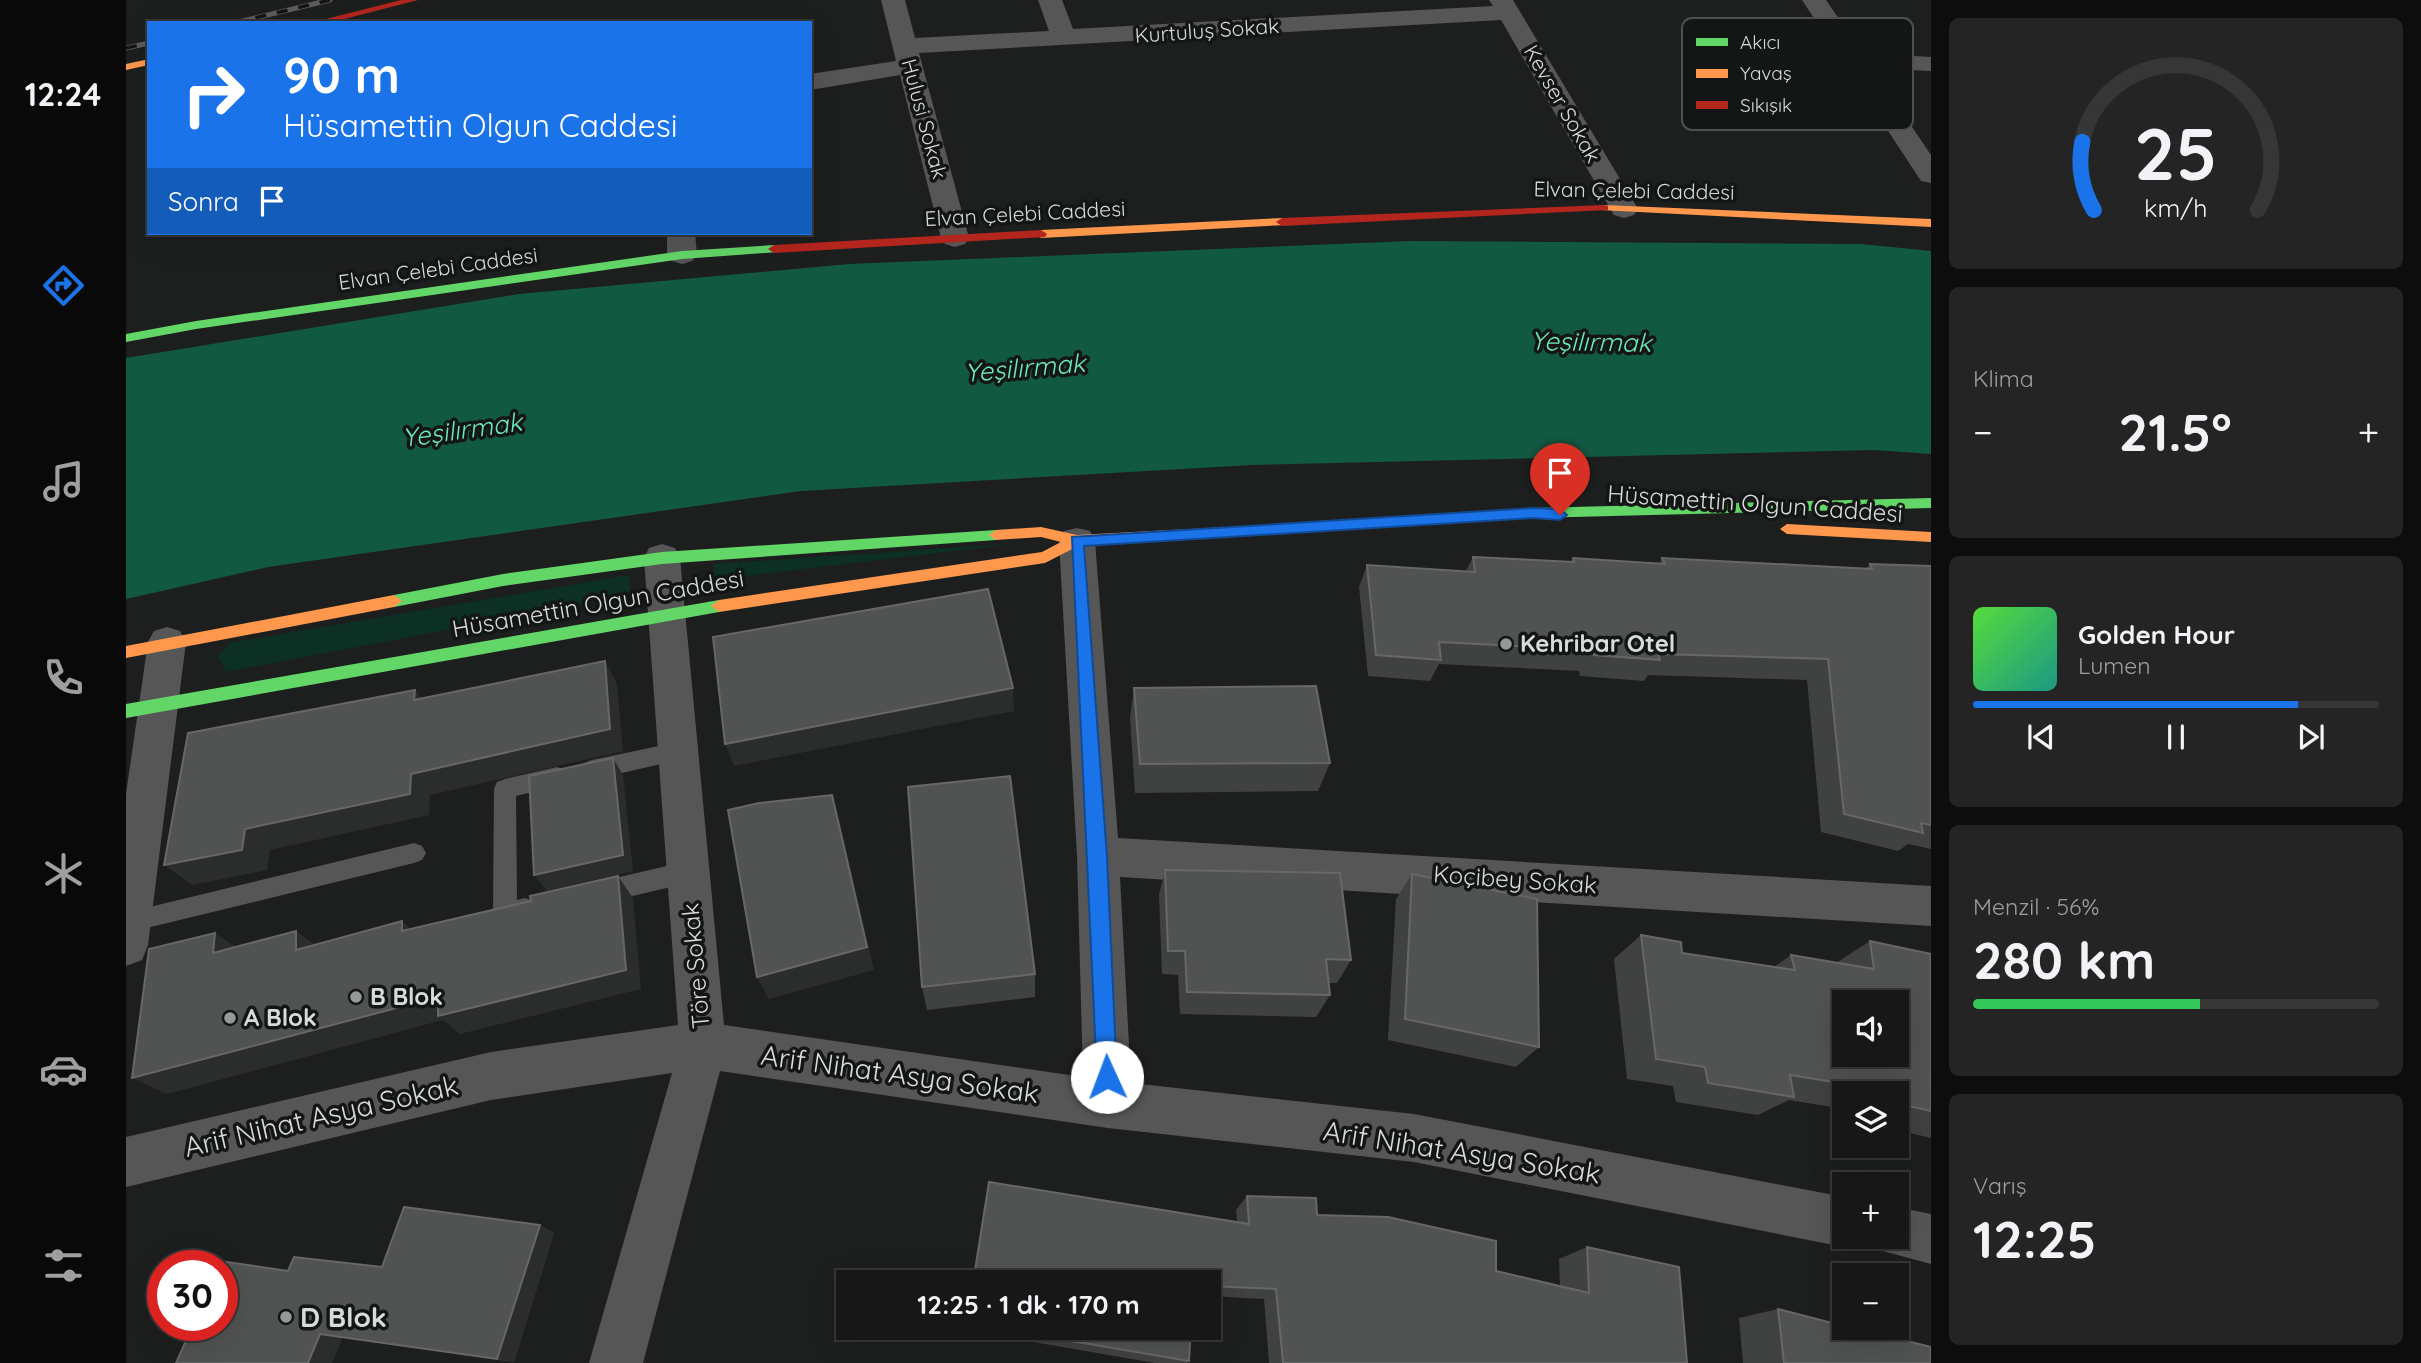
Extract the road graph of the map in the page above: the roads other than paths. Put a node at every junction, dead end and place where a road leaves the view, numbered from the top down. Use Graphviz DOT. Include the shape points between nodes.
graph roads {
  1 [pos="413,0"];
  2 [pos="893,0"];
  3 [pos="1050,0"];
  4 [pos="1814,0"];
  5 [pos="1504,6"];
  6 [pos="1826,18"];
  7 [pos="324,21"];
  8 [pos="1063,39"];
  9 [pos="908,56"];
  10 [pos="147,62"];
  11 [pos="1913,63"];
  12 [pos="1931,64"];
  13 [pos="126,67"];
  14 [pos="812,81"];
  15 [pos="1901,130"];
  16 [pos="1931,175"];
  17 [pos="1624,209"];
  18 [pos="1931,223"];
  19 [pos="955,238"];
  20 [pos="681,244"];
  21 [pos="126,338"];
  22 [pos="1931,502"];
  23 [pos="1533,513"];
  24 [pos="1725,525"];
  25 [pos="1766,527"];
  26 [pos="1931,537"];
  27 [pos="1077,541"];
  28 [pos="662,558"];
  29 [pos="666,614"];
  30 [pos="167,642"];
  31 [pos="126,652"];
  32 [pos="142,707"];
  33 [pos="678,751"];
  34 [pos="414,853"];
  35 [pos="1098,856"];
  36 [pos="688,872"];
  37 [pos="582,897"];
  38 [pos="544,905"];
  39 [pos="1931,906"];
  40 [pos="127,934"];
  41 [pos="703,1045"];
  42 [pos="1108,1104"];
  43 [pos="126,1162"];
  44 [pos="1832,1220"];
  45 [pos="1909,1234"];
  46 [pos="1931,1239"];
  47 [pos="616,1363"];
  1 -- 7 [label="street"];
  2 -- 9 [label="street, Hulusi Sokak"];
  3 -- 8 [label="street"];
  4 -- 6 [label="street"];
  5 -- 8 [label="street, Kurtuluş Sokak"];
  5 -- 17 [label="street, Kevser Sokak"];
  8 -- 9 [label="street, Kurtuluş Sokak"];
  9 -- 14 [label="street, Kurtuluş Sokak"];
  9 -- 19 [label="street, Hulusi Sokak"];
  10 -- 13 [label="street"];
  11 -- 12 [label="street"];
  15 -- 16 [label="street"];
  17 -- 18 [label="street, Elvan Çelebi Caddesi"];
  17 -- 19 [label="street, Elvan Çelebi Caddesi" via="1581,207"];
  19 -- 20 [label="street, Elvan Çelebi Caddesi"];
  20 -- 21 [label="street, Elvan Çelebi Caddesi"];
  22 -- 23 [label="street, Hüsamettin Olgun Caddesi"];
  23 -- 24 [label="street, Hüsamettin Olgun Caddesi"];
  23 -- 27 [label="street, Hüsamettin Olgun Caddesi"];
  25 -- 26 [label="street, Hüsamettin Olgun Caddesi"];
  27 -- 28 [label="street, Hüsamettin Olgun Caddesi" via="1041,532"];
  27 -- 29 [label="street, Hüsamettin Olgun Caddesi" via="1045,557"];
  27 -- 35 [label="street"];
  28 -- 29 [label="street, Töre Sokak"];
  28 -- 30 [label="street, Hüsamettin Olgun Caddesi" via="503,580"];
  29 -- 32 [label="street, Hüsamettin Olgun Caddesi"];
  29 -- 33 [label="street, Töre Sokak"];
  30 -- 31 [label="street, Hüsamettin Olgun Caddesi"];
  30 -- 32 [label="street"];
  32 -- 40 [label="street"];
  33 -- 36 [label="street, Töre Sokak"];
  33 -- 38 [label="lane" via="505,789 505,914"];
  34 -- 40 [label="lane"];
  35 -- 39 [label="street, Koçibey Sokak"];
  35 -- 42 [label="street"];
  36 -- 37 [label="lane"];
  36 -- 41 [label="street, Töre Sokak"];
  41 -- 42 [label="street, Arif Nihat Asya Sokak"];
  41 -- 43 [label="street, Arif Nihat Asya Sokak" via="491,1076"];
  41 -- 47 [label="street, Töre Sokak"];
  42 -- 44 [label="street, Arif Nihat Asya Sokak" via="1414,1138"];
  45 -- 46 [label="street"];
}
